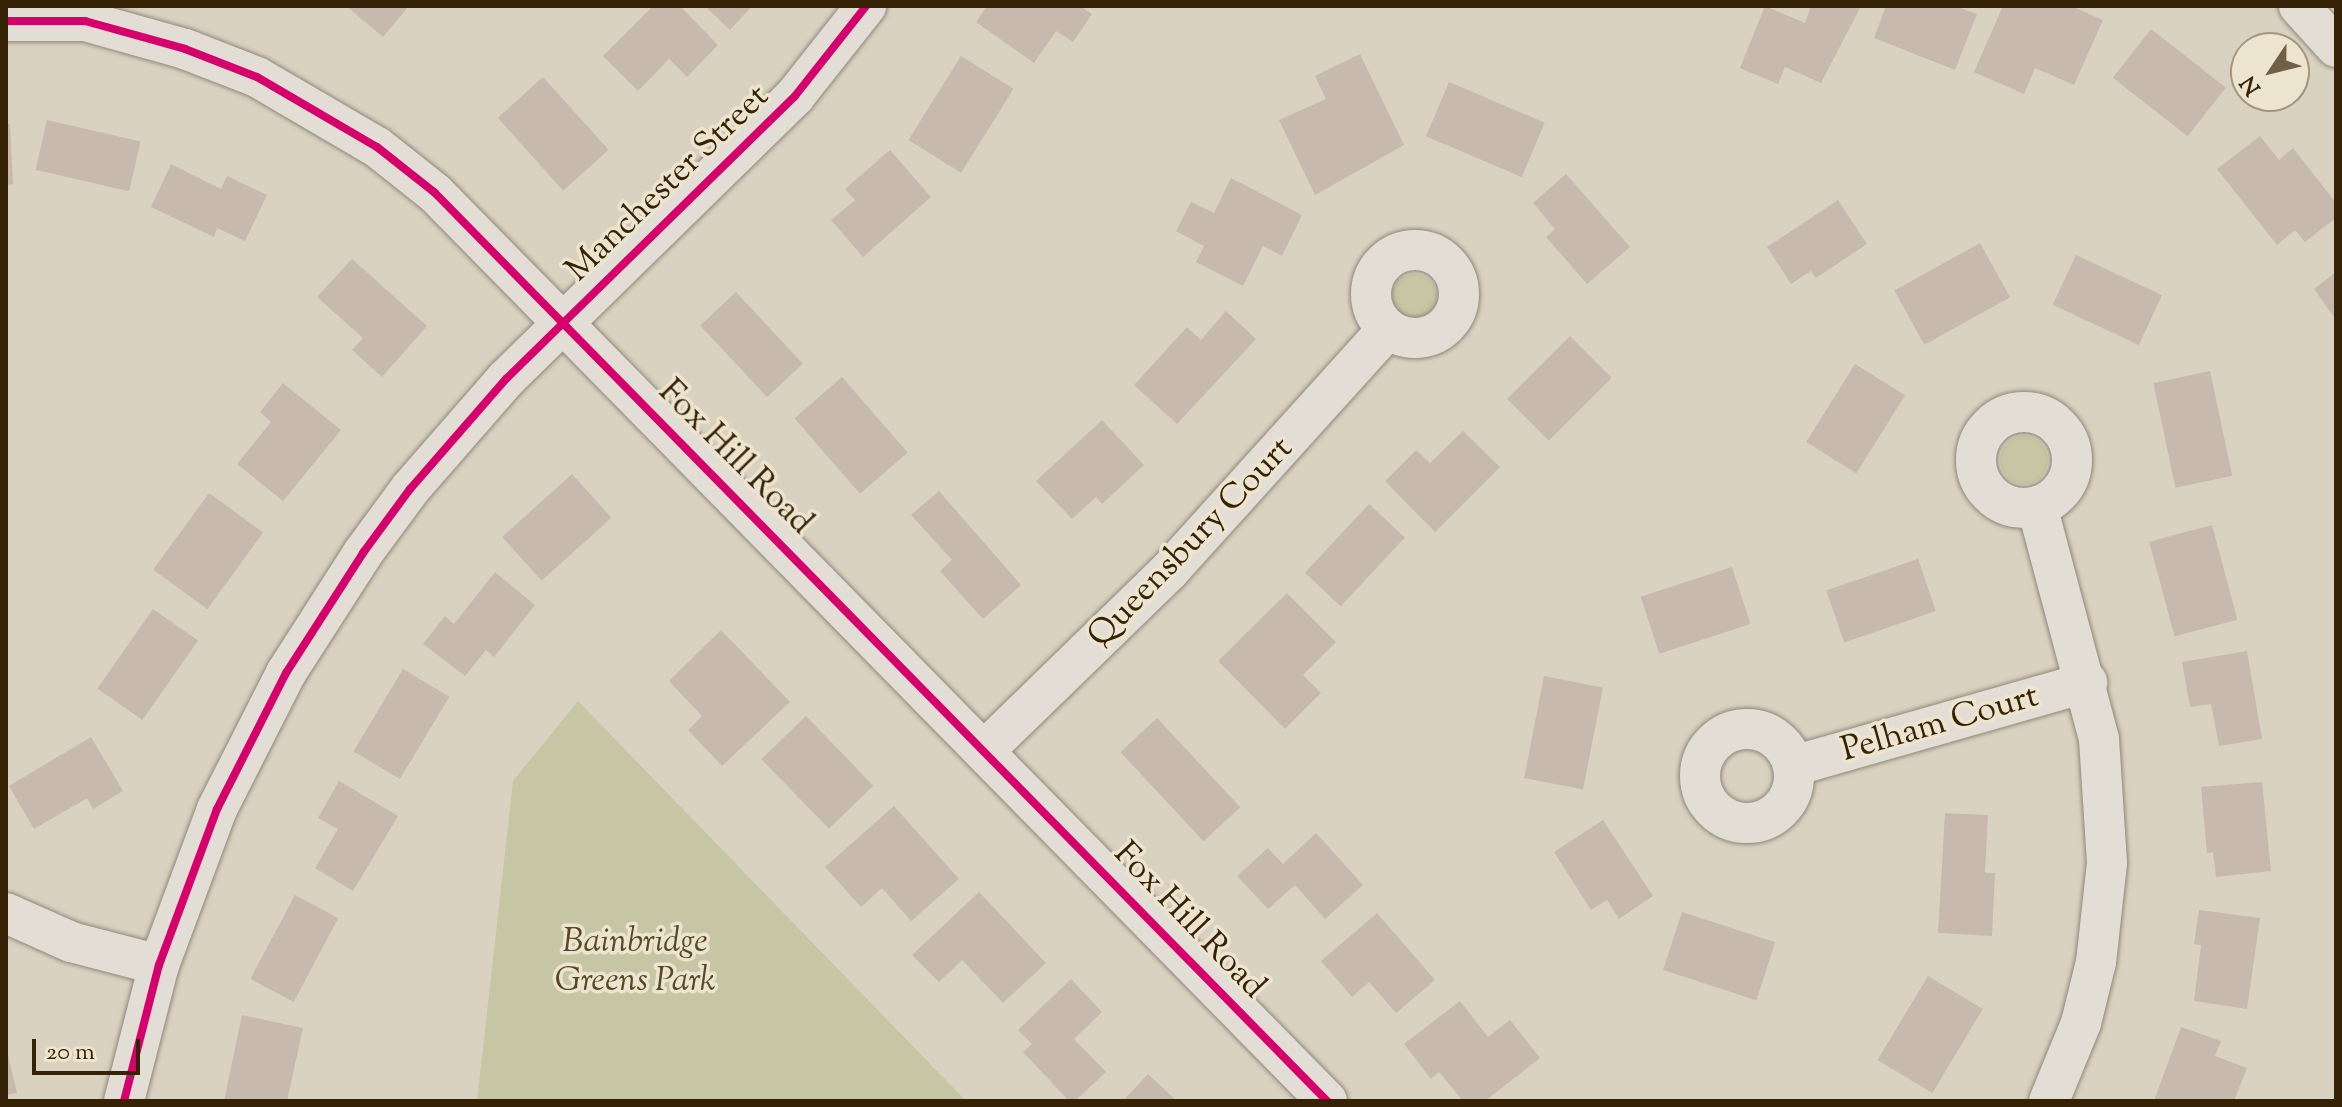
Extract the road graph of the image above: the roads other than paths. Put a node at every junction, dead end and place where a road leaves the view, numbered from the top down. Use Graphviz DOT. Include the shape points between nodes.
graph roads {
  1 [pos="866,6"];
  2 [pos="2299,6"];
  3 [pos="86,14"];
  4 [pos="6,21"];
  5 [pos="2336,47"];
  6 [pos="565,322"];
  7 [pos="1388,329"];
  8 [pos="2037,506"];
  9 [pos="2087,682"];
  10 [pos="985,750"];
  11 [pos="1793,766"];
  12 [pos="6,913"];
  13 [pos="159,965"];
  14 [pos="124,1101"];
  15 [pos="1327,1101"];
  16 [pos="2049,1101"];
  1 -- 6 [label="street, Manchester Street" via="795,96"];
  2 -- 5 [label="street"];
  3 -- 4 [label="street, Fox Hill Road"];
  3 -- 6 [label="street, Fox Hill Road" via="308,102 435,193"];
  6 -- 10 [label="street, Fox Hill Road"];
  6 -- 13 [label="street, Manchester Street" via="506,379 410,489 321,615 217,809"];
  7 -- 10 [label="street, Queensbury Court" via="1170,570"];
  8 -- 9 [label="street"];
  9 -- 11 [label="street, Pelham Court"];
  9 -- 16 [label="street" via="2106,790 2107,863 2096,962 2081,1023"];
  10 -- 15 [label="street, Fox Hill Road"];
  12 -- 13 [label="street" via="71,942"];
  13 -- 14 [label="street, Manchester Street"];
}
